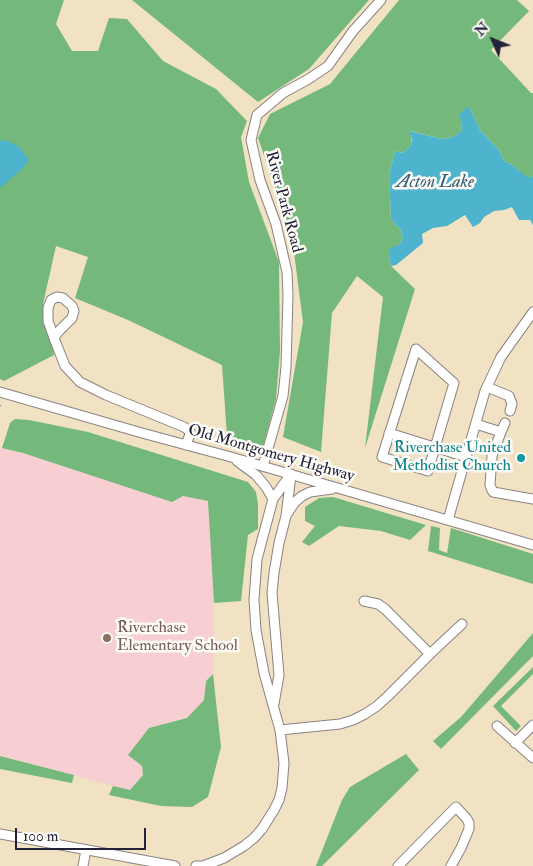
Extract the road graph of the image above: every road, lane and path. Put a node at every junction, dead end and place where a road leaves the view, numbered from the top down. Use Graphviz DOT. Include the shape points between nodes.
graph roads {
  1 [pos="381,0"];
  2 [pos="533,312"];
  3 [pos="54,338"];
  4 [pos="486,387"];
  5 [pos="0,392"];
  6 [pos="510,411"];
  7 [pos="505,423"];
  8 [pos="476,424"];
  9 [pos="501,432"];
  10 [pos="389,434"];
  11 [pos="186,445"];
  12 [pos="434,447"];
  13 [pos="231,457"];
  14 [pos="466,457"];
  15 [pos="263,466"];
  16 [pos="291,474"];
  17 [pos="339,489"];
  18 [pos="273,498"];
  19 [pos="533,498"];
  20 [pos="286,516"];
  21 [pos="448,520"];
  22 [pos="533,545"];
  23 [pos="364,601"];
  24 [pos="462,624"];
  25 [pos="430,654"];
  26 [pos="274,706"];
  27 [pos="533,725"];
  28 [pos="497,726"];
  29 [pos="280,730"];
  30 [pos="516,743"];
  31 [pos="533,758"];
  32 [pos="0,834"];
  33 [pos="86,850"];
  34 [pos="83,866"];
  35 [pos="175,866"];
  36 [pos="196,866"];
  37 [pos="203,866"];
  38 [pos="398,866"];
  39 [pos="451,866"];
  1 -- 15 [label="street, River Park Road" via="328,66 283,93 257,115 251,140 260,180 276,224 287,272 288,295 283,396"];
  2 -- 4 [label="street" via="504,352"];
  3 -- 11 [label="street" via="64,366 80,382 190,431"];
  4 -- 6 [label="street" via="509,396"];
  4 -- 8 [label="street"];
  5 -- 11 [label="street, Old Montgomery Highway"];
  7 -- 9 [label="street"];
  8 -- 9 [label="street"];
  8 -- 14 [label="street"];
  9 -- 19 [label="street" via="492,456 492,490"];
  10 -- 12 [label="street"];
  10 -- 12 [label="street" via="382,457 428,471"];
  10 -- 12 [label="street" via="416,349 454,383"];
  11 -- 13 [label="street, Old Montgomery Highway"];
  12 -- 14 [label="street"];
  13 -- 15 [label="street, Old Montgomery Highway"];
  13 -- 18 [label="street" via="256,475"];
  14 -- 21 [label="street"];
  15 -- 16 [label="street, Old Montgomery Highway"];
  16 -- 17 [label="street, Old Montgomery Highway"];
  16 -- 18 [label="street"];
  16 -- 20 [label="street"];
  17 -- 20 [label="street" via="320,490 302,496"];
  17 -- 21 [label="street, Old Montgomery Highway"];
  18 -- 26 [label="street" via="257,559 254,600 260,656"];
  20 -- 26 [label="street" via="272,593 279,675"];
  21 -- 22 [label="street, Old Montgomery Highway"];
  23 -- 25 [label="street" via="385,609"];
  24 -- 25 [label="street"];
  25 -- 29 [label="street" via="377,706 359,717 328,726"];
  26 -- 29 [label="street"];
  27 -- 30 [label="street"];
  28 -- 30 [label="street"];
  29 -- 37 [label="street" via="284,775 274,810 244,846"];
  30 -- 31 [label="street"];
  32 -- 33 [label="street"];
  33 -- 34 [label="street"];
  33 -- 35 [label="street"];
  36 -- 37 [label="street"];
  38 -- 39 [label="street" via="456,807 467,819 469,829"];
}
